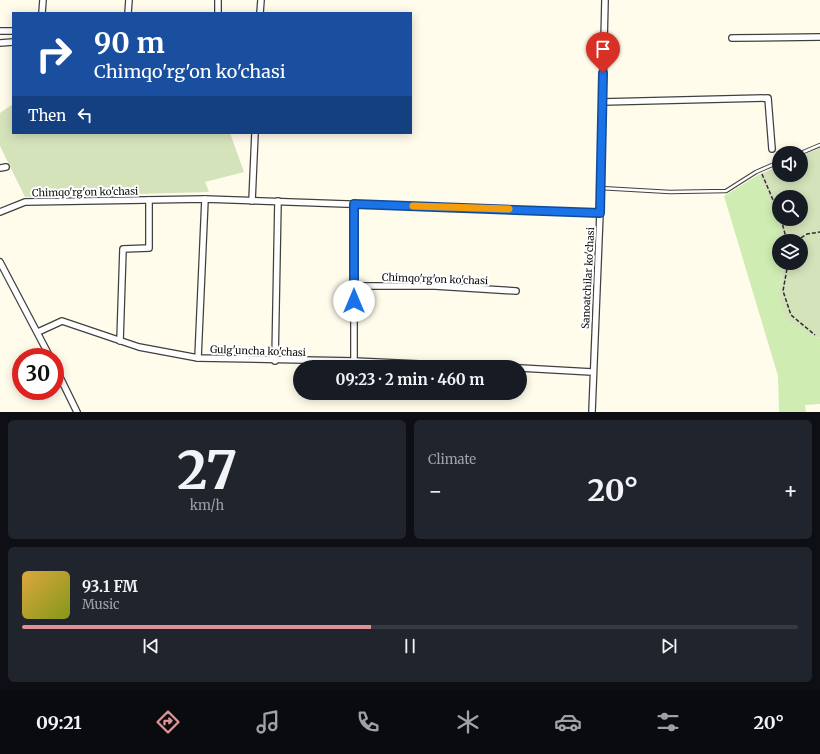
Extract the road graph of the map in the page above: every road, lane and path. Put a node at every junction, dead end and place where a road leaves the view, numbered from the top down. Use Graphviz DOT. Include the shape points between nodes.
graph roads {
  1 [pos="43,0"];
  2 [pos="129,0"];
  3 [pos="218,0"];
  4 [pos="261,0"];
  5 [pos="605,0"];
  6 [pos="42,12"];
  7 [pos="128,12"];
  8 [pos="218,12"];
  9 [pos="260,12"];
  10 [pos="0,31"];
  11 [pos="12,31"];
  12 [pos="820,37"];
  13 [pos="732,38"];
  14 [pos="12,42"];
  15 [pos="0,43"];
  16 [pos="602,102"];
  17 [pos="255,134"];
  18 [pos="820,145"];
  19 [pos="772,149"];
  20 [pos="808,150"];
  21 [pos="772,165"];
  22 [pos="760,170"];
  23 [pos="600,188"];
  24 [pos="772,198"];
  25 [pos="205,199"];
  26 [pos="149,200"];
  27 [pos="252,201"];
  28 [pos="278,202"];
  29 [pos="354,204"];
  30 [pos="0,212"];
  31 [pos="600,213"];
  32 [pos="820,232"];
  33 [pos="807,234"];
  34 [pos="0,262"];
  35 [pos="788,270"];
  36 [pos="354,286"];
  37 [pos="516,290"];
  38 [pos="38,332"];
  39 [pos="815,335"];
  40 [pos="120,341"];
  41 [pos="46,348"];
  42 [pos="198,358"];
  43 [pos="354,360"];
  44 [pos="275,361"];
  45 [pos="293,361"];
  46 [pos="527,368"];
  47 [pos="592,372"];
  48 [pos="64,385"];
  49 [pos="77,412"];
  50 [pos="592,412"];
  1 -- 6 [label="street"];
  2 -- 7 [label="street"];
  3 -- 8 [label="street"];
  4 -- 9 [label="street"];
  5 -- 16 [label="street, Sanoatchilar ko'chasi"];
  10 -- 11 [label="street"];
  12 -- 13 [label="street"];
  14 -- 15 [label="street"];
  16 -- 19 [label="street" via="768,98"];
  16 -- 23 [label="street, Sanoatchilar ko'chasi"];
  17 -- 27 [label="street"];
  18 -- 20 [label="lane"];
  21 -- 22 [label="lane"];
  22 -- 23 [label="lane" via="726,192"];
  22 -- 24 [label="path"];
  23 -- 31 [label="street, Sanoatchilar ko'chasi"];
  25 -- 26 [label="street, Chimqo'rg'on ko'chasi"];
  25 -- 27 [label="street, Chimqo'rg'on ko'chasi"];
  25 -- 42 [label="street"];
  26 -- 30 [label="street, Chimqo'rg'on ko'chasi" via="25,202"];
  26 -- 40 [label="street, Chimqo'rg'on ko'chasi" via="149,248 123,249"];
  27 -- 28 [label="street, Chimqo'rg'on ko'chasi"];
  28 -- 29 [label="street, Chimqo'rg'on ko'chasi"];
  28 -- 44 [label="street"];
  29 -- 31 [label="street, Chimqo'rg'on ko'chasi"];
  29 -- 36 [label="street"];
  31 -- 47 [label="street, Sanoatchilar ko'chasi"];
  32 -- 33 [label="path"];
  34 -- 38 [label="street"];
  35 -- 39 [label="path" via="783,291 791,315"];
  36 -- 37 [label="street, Chimqo'rg'on ko'chasi"];
  36 -- 43 [label="street"];
  38 -- 40 [label="street, Gulg'uncha ko'chasi" via="62,321"];
  38 -- 41 [label="street"];
  40 -- 42 [label="street, Gulg'uncha ko'chasi"];
  42 -- 44 [label="street, Gulg'uncha ko'chasi"];
  44 -- 45 [label="street, Gulg'uncha ko'chasi"];
  46 -- 47 [label="street"];
  47 -- 50 [label="street, Sanoatchilar ko'chasi"];
  48 -- 49 [label="street"];
}
